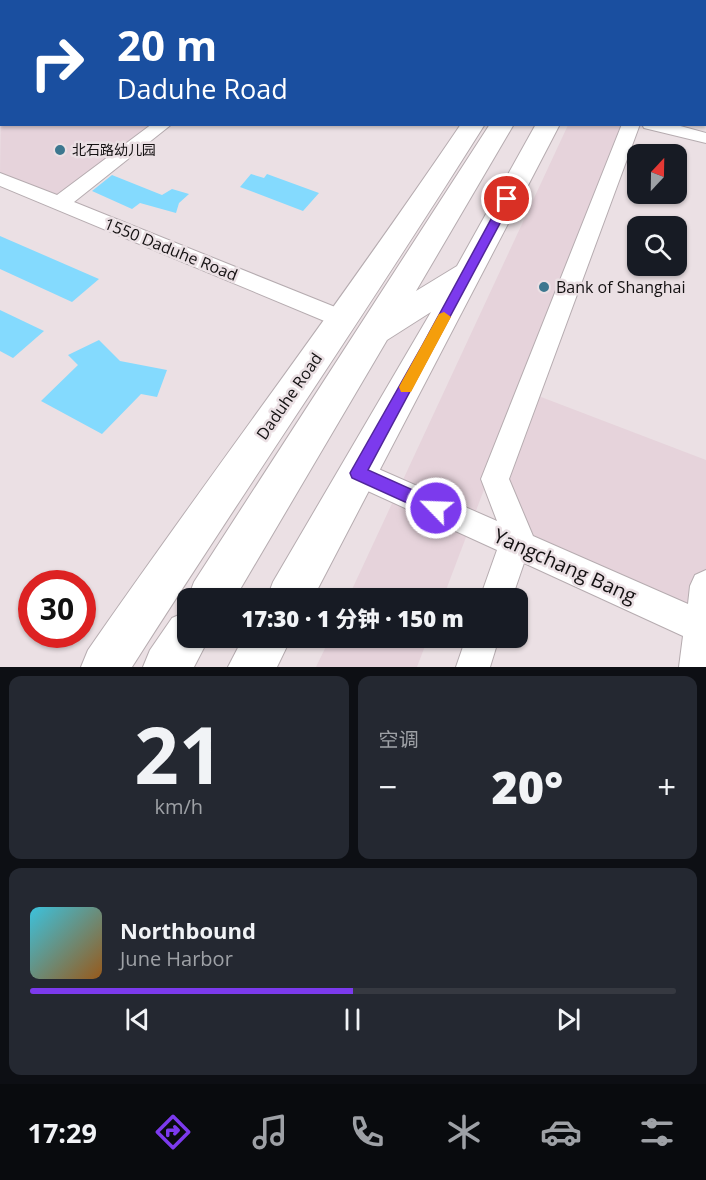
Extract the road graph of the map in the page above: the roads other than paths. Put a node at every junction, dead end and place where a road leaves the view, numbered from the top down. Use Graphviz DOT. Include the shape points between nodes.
graph roads {
  1 [pos="161,126"];
  2 [pos="472,126"];
  3 [pos="501,126"];
  4 [pos="547,126"];
  5 [pos="630,126"];
  6 [pos="658,126"];
  7 [pos="706,138"];
  8 [pos="0,179"];
  9 [pos="59,203"];
  10 [pos="467,273"];
  11 [pos="358,326"];
  12 [pos="358,473"];
  13 [pos="515,543"];
  14 [pos="706,586"];
  15 [pos="215,588"];
  16 [pos="295,588"];
  17 [pos="499,588"];
  18 [pos="703,628"];
  19 [pos="179,648"];
  20 [pos="262,648"];
  21 [pos="480,648"];
  22 [pos="105,667"];
  23 [pos="167,667"];
  24 [pos="252,667"];
  25 [pos="473,667"];
  26 [pos="696,667"];
  1 -- 9 [label="street"];
  2 -- 11 [label="main road, Daduhe Road" via="393,247"];
  3 -- 11 [label="main road, Daduhe Road"];
  4 -- 10 [label="main road"];
  5 -- 13 [label="street" via="495,479 518,535"];
  6 -- 7 [label="street"];
  8 -- 9 [label="street, 1550 Daduhe Road"];
  9 -- 11 [label="street, 1550 Daduhe Road"];
  10 -- 11 [label="main road"];
  10 -- 12 [label="main road"];
  11 -- 15 [label="main road, Daduhe Road"];
  11 -- 22 [label="main road, Daduhe Road"];
  12 -- 13 [label="street, Yangchang Bang"];
  12 -- 16 [label="main road"];
  13 -- 17 [label="street"];
  13 -- 18 [label="street, Yangchang Bang"];
  14 -- 18 [label="street"];
  18 -- 26 [label="street"];
  19 -- 23 [label="main road"];
  20 -- 24 [label="main road"];
  21 -- 25 [label="street"];
}
